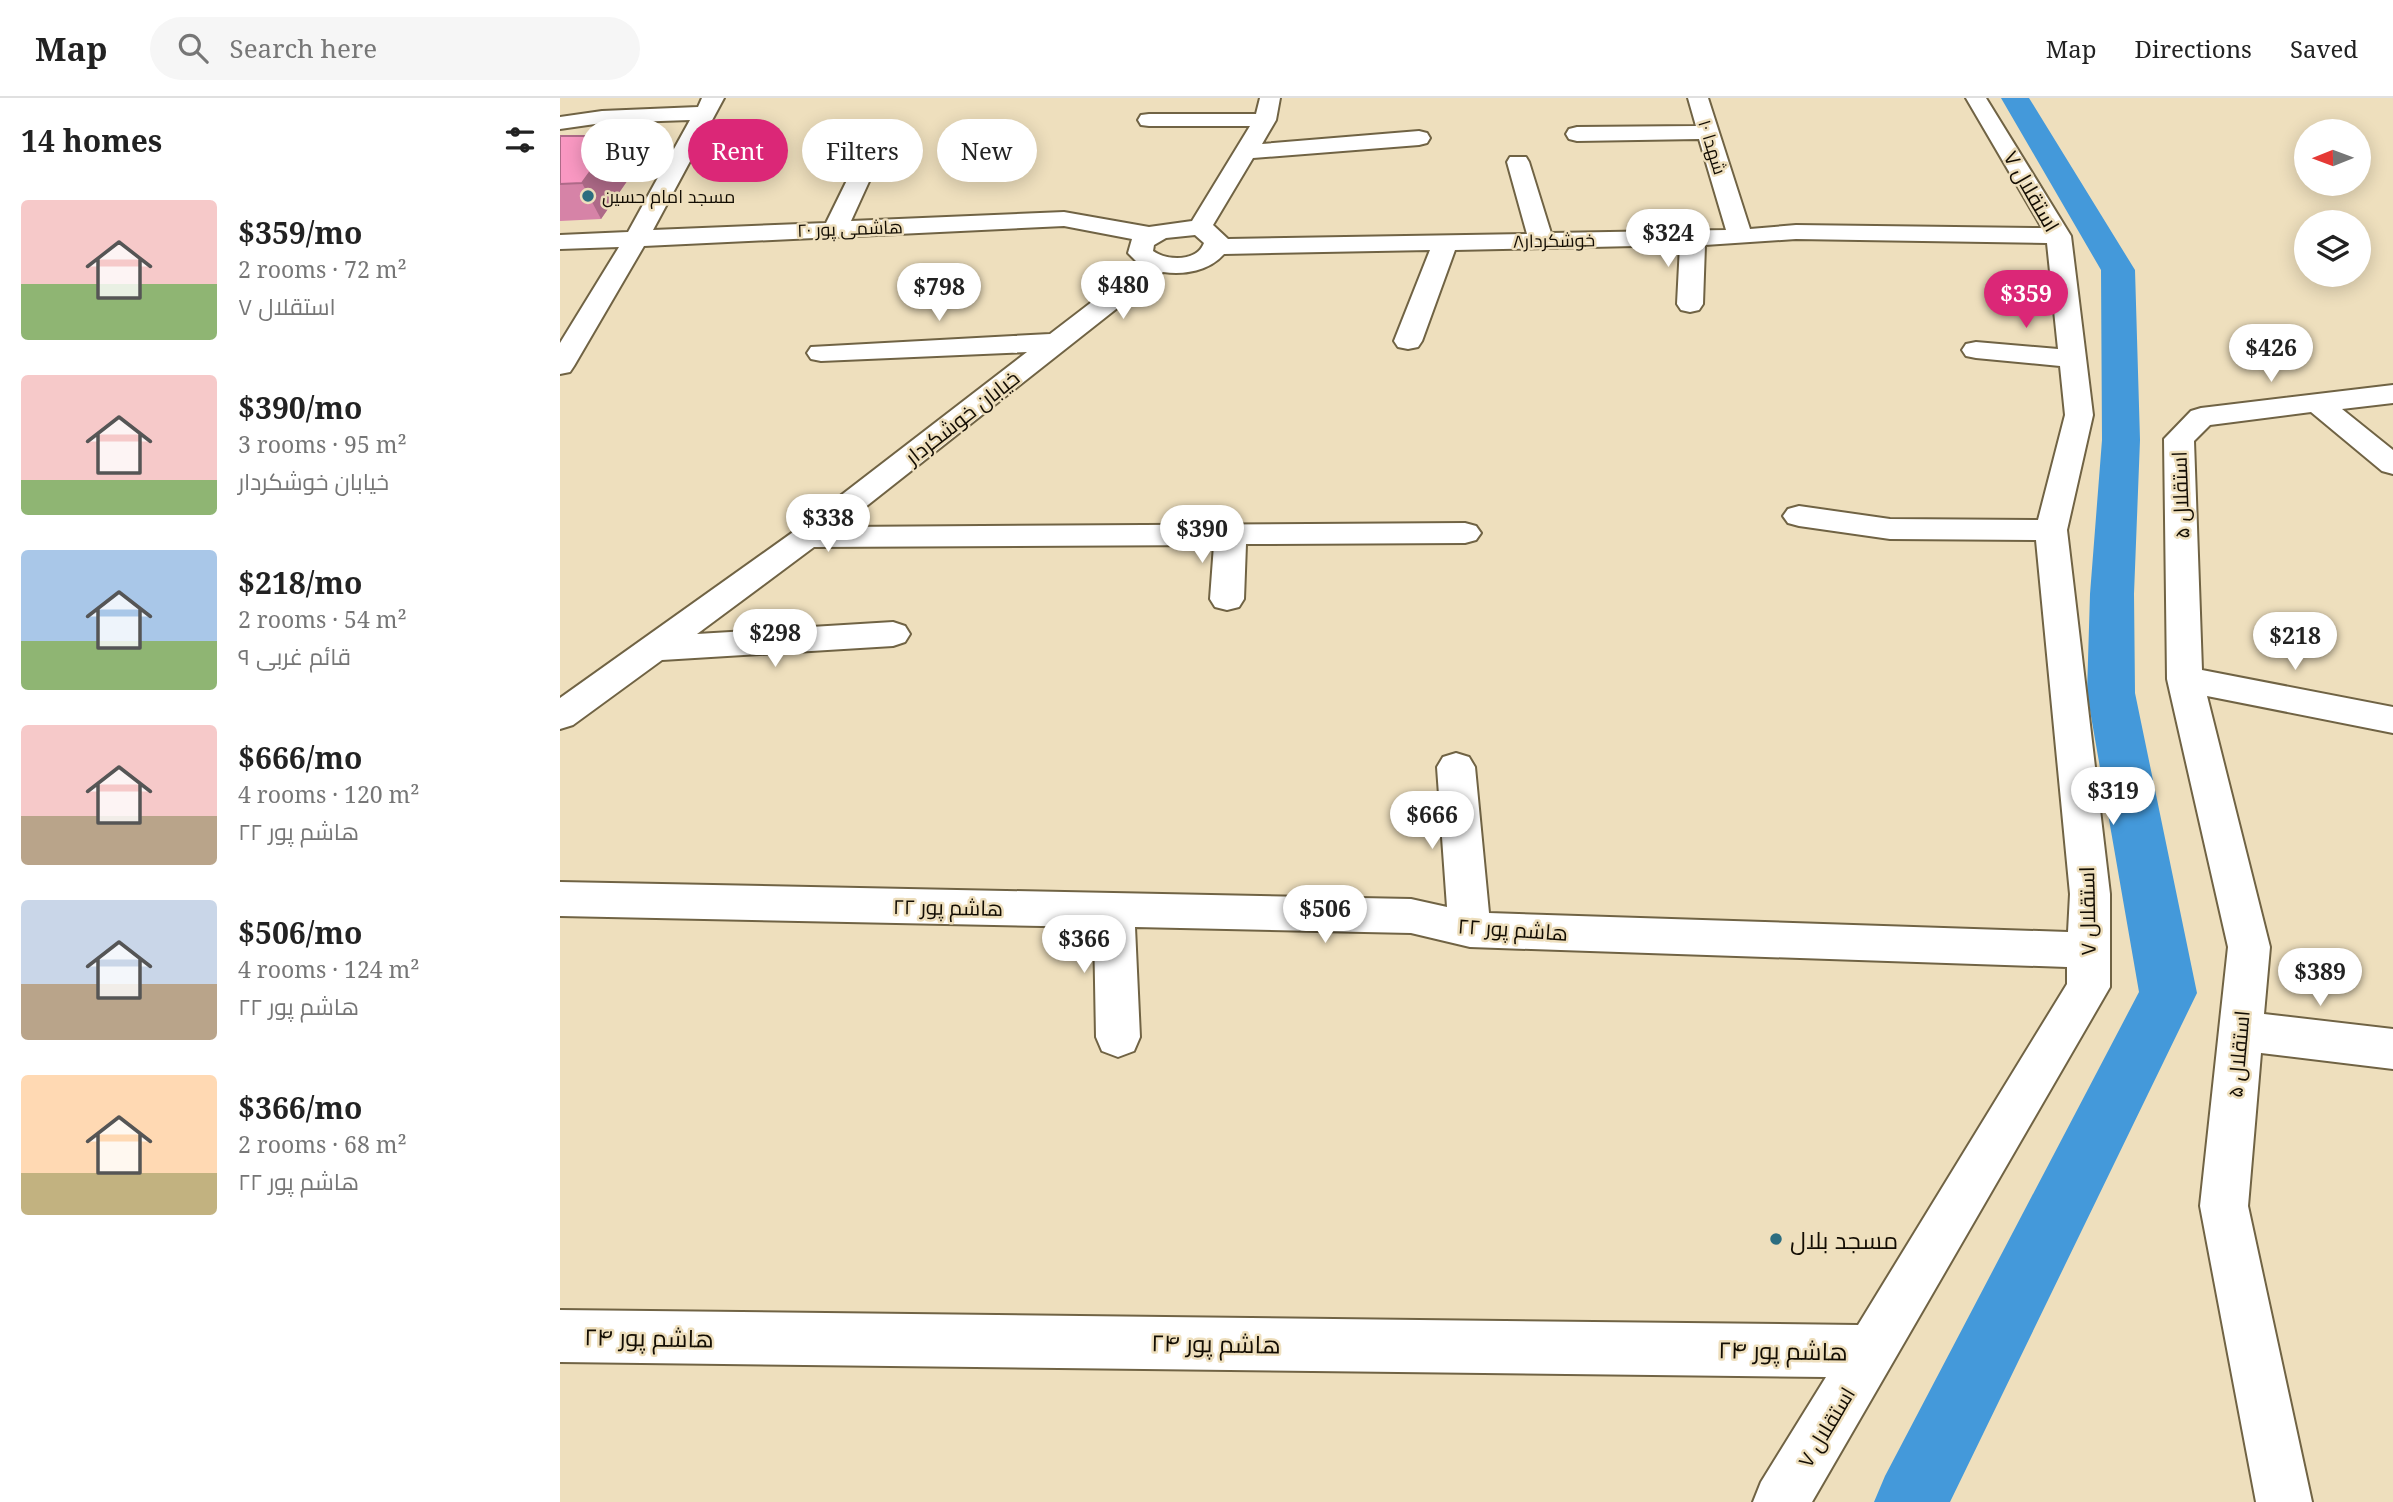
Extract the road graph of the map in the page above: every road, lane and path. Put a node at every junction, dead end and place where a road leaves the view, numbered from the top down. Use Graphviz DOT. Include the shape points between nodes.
graph roads {
  1 [pos="1698,98"];
  2 [pos="1976,98"];
  3 [pos="709,106"];
  4 [pos="1268,109"];
  5 [pos="1149,120"];
  6 [pos="560,123"];
  7 [pos="1709,132"];
  8 [pos="1577,134"];
  9 [pos="1419,138"];
  10 [pos="1245,152"];
  11 [pos="1518,162"];
  12 [pos="677,165"];
  13 [pos="560,166"];
  14 [pos="857,182"];
  15 [pos="1200,227"];
  16 [pos="835,229"];
  17 [pos="1150,235"];
  18 [pos="2059,236"];
  19 [pos="637,237"];
  20 [pos="1693,237"];
  21 [pos="1740,237"];
  22 [pos="1541,240"];
  23 [pos="560,242"];
  24 [pos="1446,242"];
  25 [pos="1217,247"];
  26 [pos="1157,264"];
  27 [pos="1690,304"];
  28 [pos="1408,341"];
  29 [pos="1060,342"];
  30 [pos="1976,350"];
  31 [pos="821,353"];
  32 [pos="2073,359"];
  33 [pos="560,366"];
  34 [pos="2393,394"];
  35 [pos="2317,403"];
  36 [pos="2393,465"];
  37 [pos="1798,516"];
  38 [pos="2051,530"];
  39 [pos="1465,533"];
  40 [pos="1231,535"];
  41 [pos="807,537"];
  42 [pos="1227,599"];
  43 [pos="893,634"];
  44 [pos="654,648"];
  45 [pos="2185,679"];
  46 [pos="560,716"];
  47 [pos="2393,720"];
  48 [pos="1456,767"];
  49 [pos="560,900"];
  50 [pos="1114,910"];
  51 [pos="1469,930"];
  52 [pos="2089,950"];
  53 [pos="2239,1031"];
  54 [pos="1118,1037"];
  55 [pos="2393,1049"];
  56 [pos="560,1336"];
  57 [pos="1871,1351"];
  58 [pos="1781,1502"];
  59 [pos="2284,1502"];
  1 -- 7 [label="street, شهدا ۱۰"];
  2 -- 18 [label="street, استقلال ۷"];
  3 -- 6 [label="street"];
  3 -- 12 [label="street"];
  4 -- 5 [label="street"];
  4 -- 10 [label="street"];
  7 -- 8 [label="street"];
  7 -- 21 [label="street, شهدا ۱۰"];
  9 -- 10 [label="street"];
  10 -- 15 [label="street"];
  11 -- 22 [label="street"];
  12 -- 13 [label="street"];
  12 -- 19 [label="street"];
  14 -- 16 [label="street"];
  15 -- 17 [label="street"];
  15 -- 25 [label="street" via="1214,236"];
  16 -- 17 [label="street, هاشمی پور ۲۰" via="1064,219"];
  16 -- 19 [label="street, هاشمی پور ۲۰"];
  17 -- 26 [label="street" via="1140,253"];
  18 -- 21 [label="street, خوشکردار۸" via="1796,233"];
  18 -- 32 [label="street, استقلال ۷"];
  19 -- 23 [label="street, هاشمی پور ۲۰"];
  19 -- 33 [label="street"];
  20 -- 21 [label="street, خوشکردار۸"];
  20 -- 22 [label="street, خوشکردار۸"];
  20 -- 27 [label="street"];
  22 -- 24 [label="street, خوشکردار۸"];
  24 -- 25 [label="street, خوشکردار۸"];
  24 -- 28 [label="street"];
  25 -- 26 [label="street" via="1196,262"];
  26 -- 29 [label="street, خیابان خوشکردار"];
  29 -- 31 [label="street"];
  29 -- 41 [label="street, خیابان خوشکردار"];
  30 -- 32 [label="street"];
  32 -- 38 [label="street, استقلال ۷" via="2079,415"];
  34 -- 35 [label="street"];
  35 -- 36 [label="street"];
  35 -- 45 [label="street, استقلال ۵" via="2202,417 2179,439"];
  37 -- 38 [label="street" via="1891,529"];
  38 -- 52 [label="street, استقلال ۷" via="2090,894"];
  39 -- 40 [label="street"];
  40 -- 41 [label="street"];
  40 -- 42 [label="street"];
  41 -- 44 [label="street, خیابان خوشکردار"];
  43 -- 44 [label="street"];
  44 -- 46 [label="street, خیابان خوشکردار"];
  45 -- 47 [label="street"];
  45 -- 53 [label="street, استقلال ۵" via="2249,947"];
  48 -- 51 [label="street"];
  49 -- 50 [label="street, هاشم پور ۲۲"];
  50 -- 51 [label="street, هاشم پور ۲۲" via="1411,915"];
  50 -- 54 [label="street"];
  51 -- 52 [label="street, هاشم پور ۲۲"];
  52 -- 57 [label="street, استقلال ۷" via="2088,987"];
  53 -- 55 [label="street"];
  53 -- 59 [label="street, استقلال ۵" via="2224,1206"];
  56 -- 57 [label="street, هاشم پور ۲۴"];
  57 -- 58 [label="street, استقلال ۷"];
}
